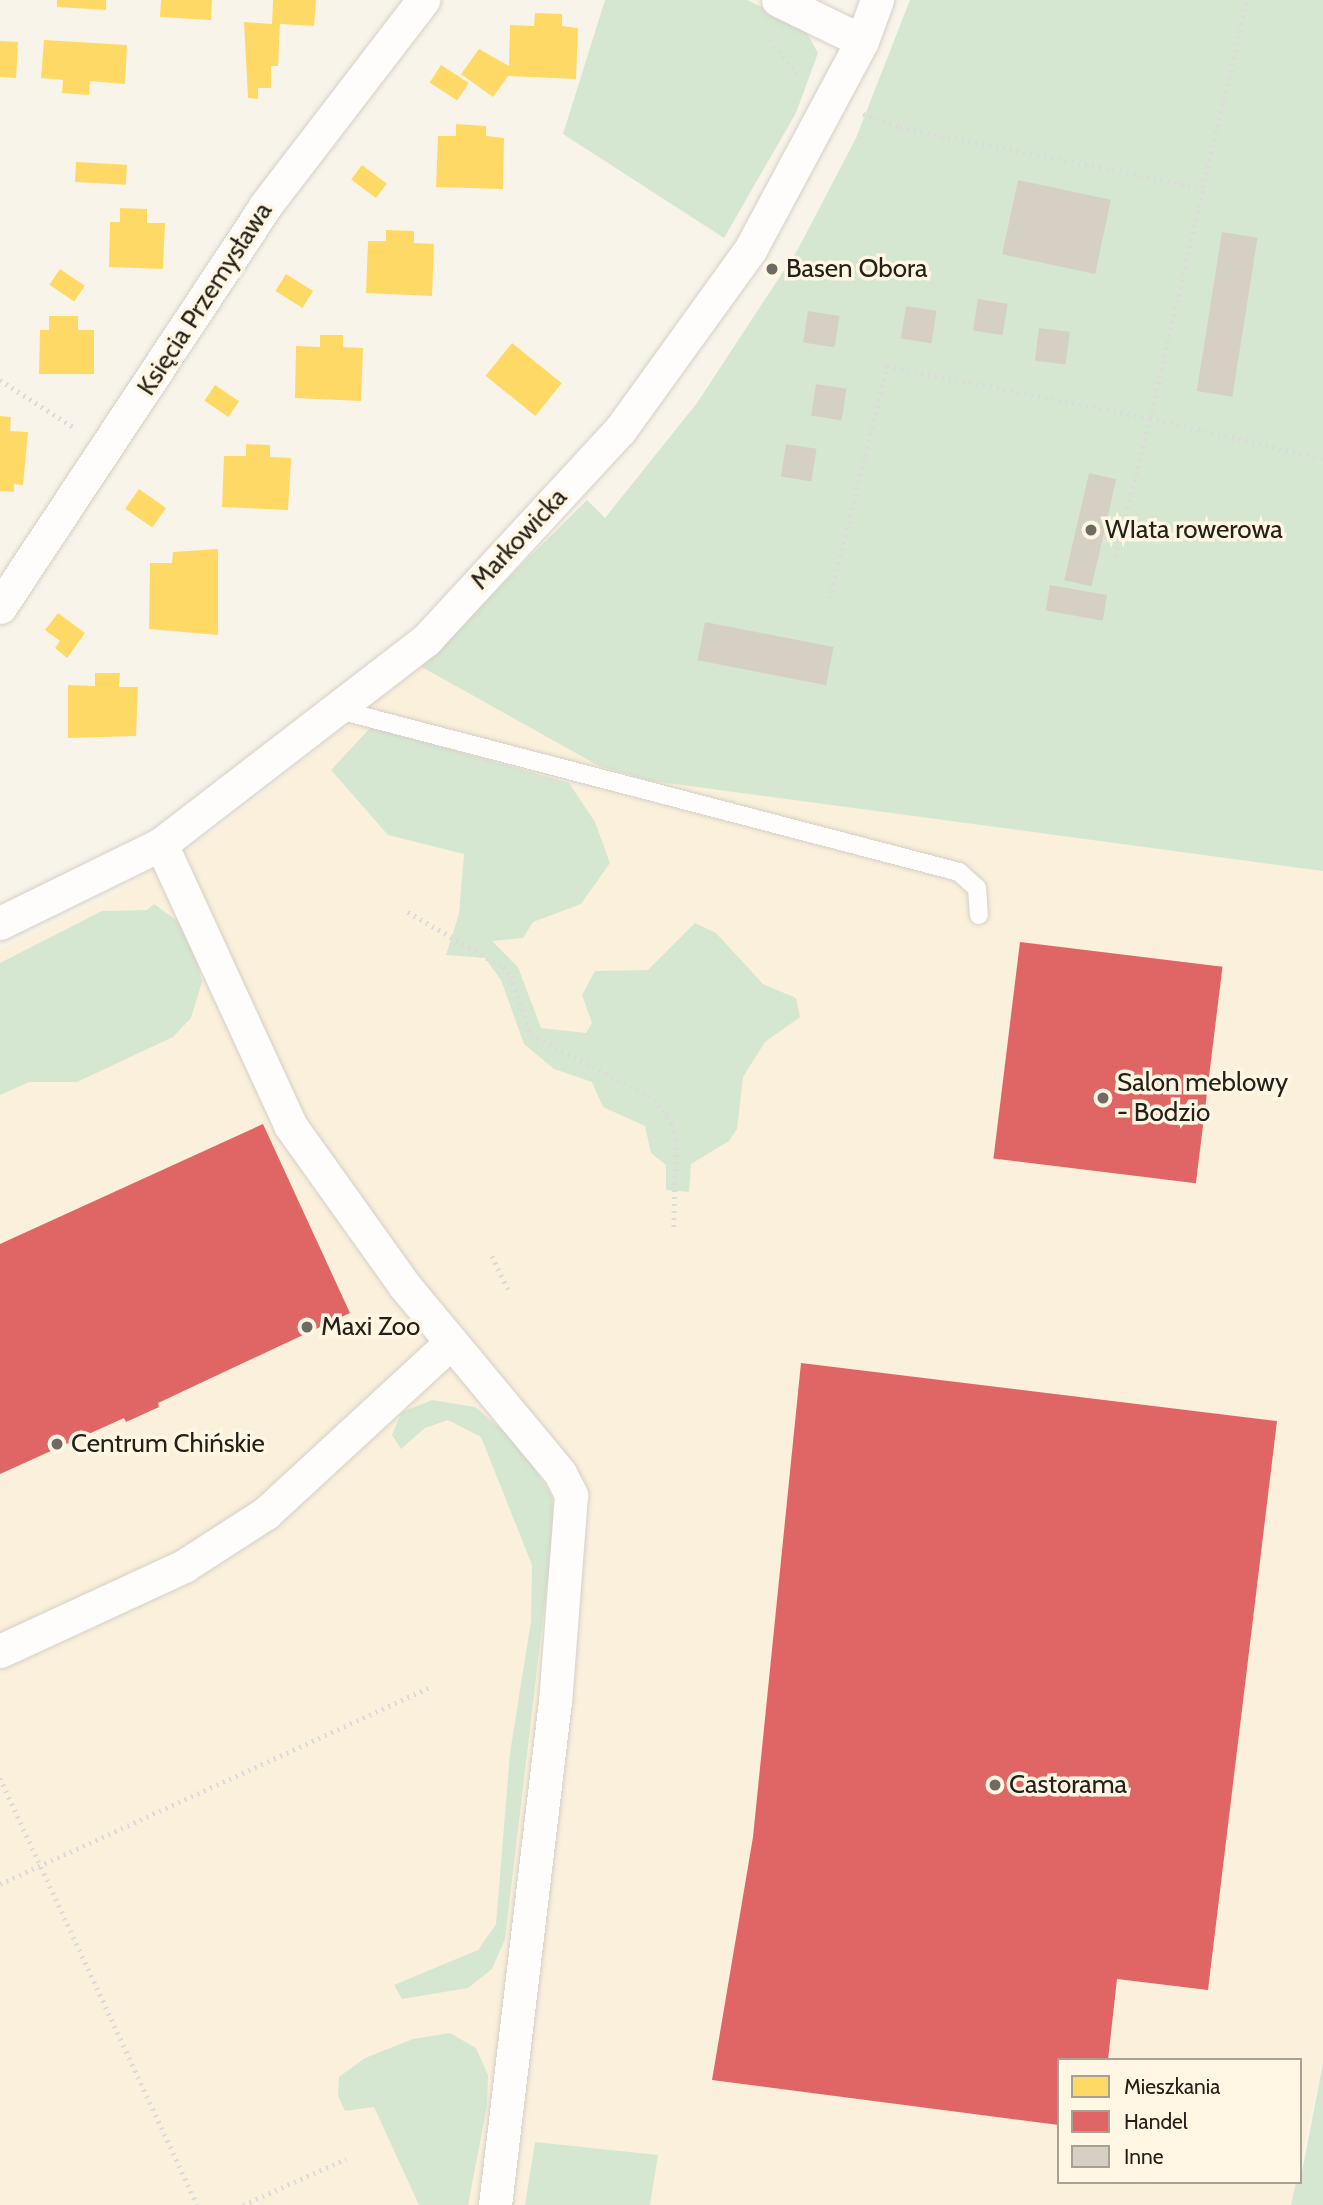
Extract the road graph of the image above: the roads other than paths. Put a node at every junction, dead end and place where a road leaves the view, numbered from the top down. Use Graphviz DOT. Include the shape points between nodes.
graph roads {
  1 [pos="423,0"];
  2 [pos="778,0"];
  3 [pos="877,0"];
  4 [pos="862,41"];
  5 [pos="0,607"];
  6 [pos="339,710"];
  7 [pos="161,844"];
  8 [pos="979,915"];
  9 [pos="0,923"];
  10 [pos="450,1343"];
  11 [pos="0,1651"];
  12 [pos="495,2205"];
  1 -- 5 [label="street, Księcia Przemysława" via="265,206"];
  2 -- 4 [label="street"];
  3 -- 4 [label="street, Markowicka"];
  4 -- 6 [label="street, Markowicka" via="750,250 620,430 426,640"];
  6 -- 7 [label="street, Markowicka"];
  6 -- 8 [label="lane" via="959,872 977,888"];
  7 -- 9 [label="street, Markowicka"];
  7 -- 10 [label="street" via="290,1125"];
  10 -- 11 [label="street" via="266,1513 184,1566"];
  10 -- 12 [label="street" via="560,1473 573,1507"];
}
